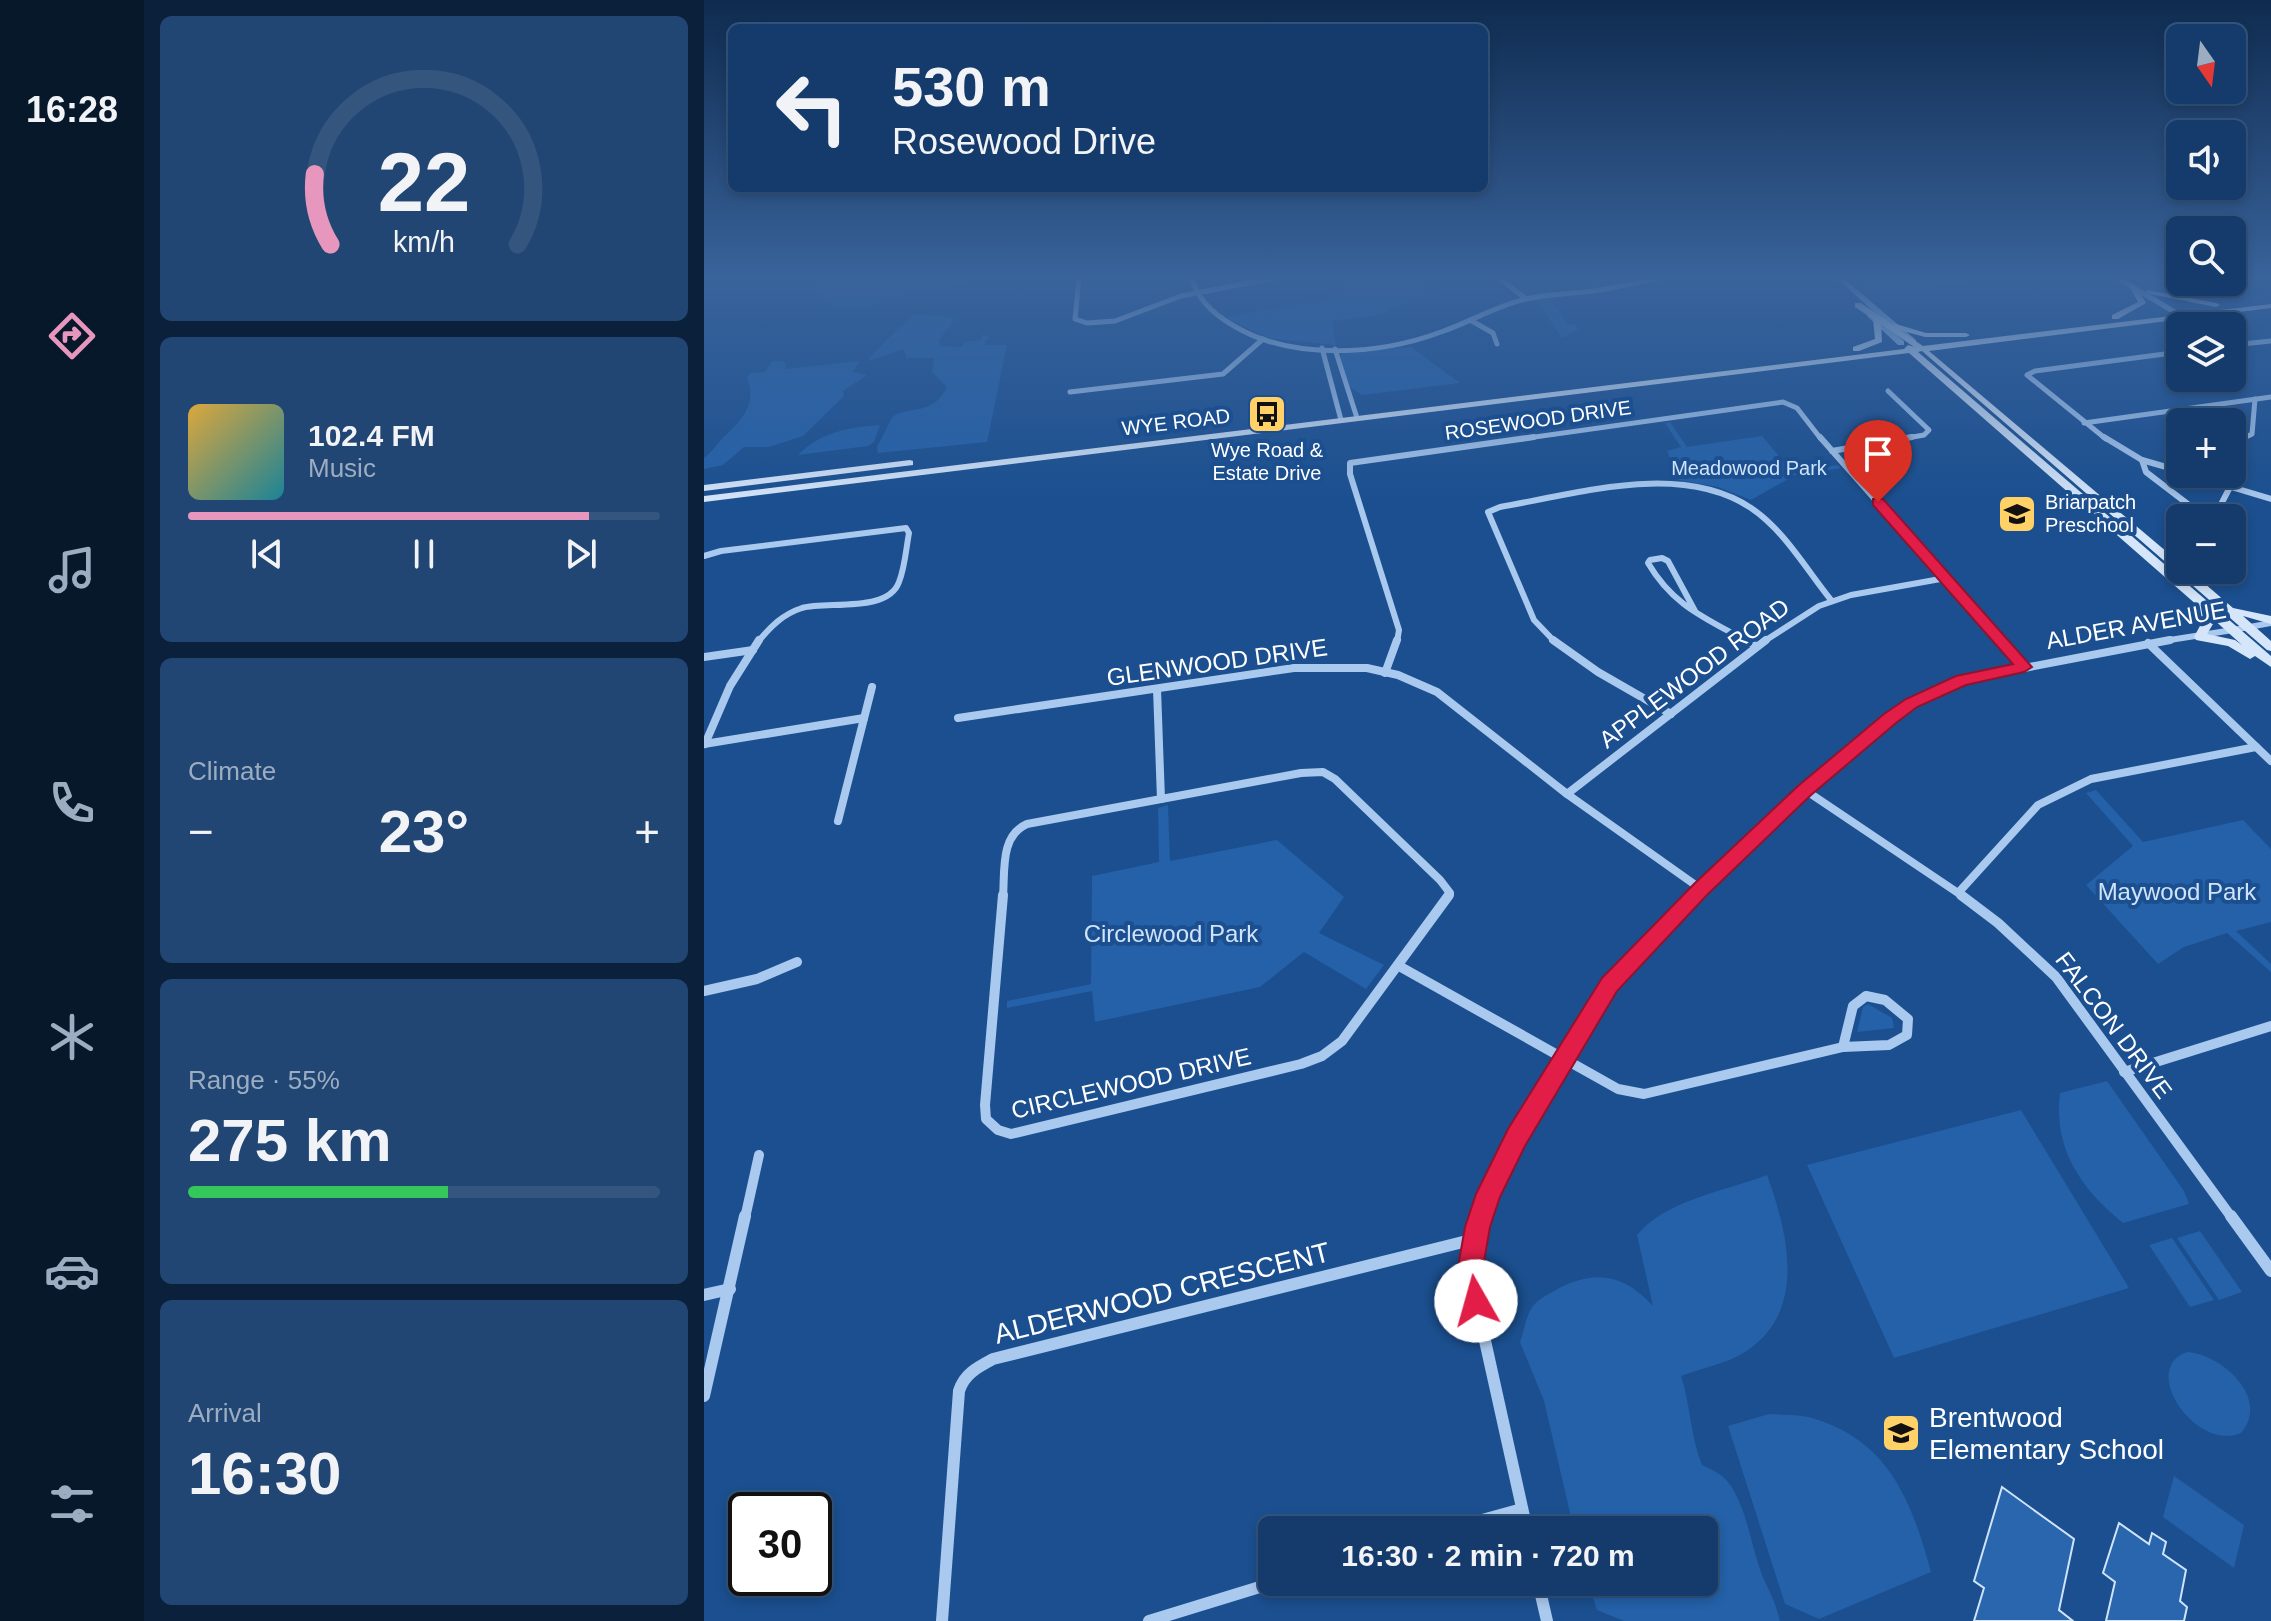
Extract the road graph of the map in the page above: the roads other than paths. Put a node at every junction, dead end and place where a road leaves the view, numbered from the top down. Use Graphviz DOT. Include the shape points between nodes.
graph roads {
  1 [pos="1245,353"];
  2 [pos="1323,353"];
  3 [pos="1336,353"];
  4 [pos="1855,353"];
  5 [pos="1864,353"];
  6 [pos="1918,353"];
  7 [pos="1921,353"];
  8 [pos="1951,353"];
  9 [pos="2166,354"];
  10 [pos="1938,375"];
  11 [pos="1888,391"];
  12 [pos="1070,392"];
  13 [pos="2271,397"];
  14 [pos="2255,399"];
  15 [pos="2192,408"];
  16 [pos="2166,412"];
  17 [pos="1355,414"];
  18 [pos="1340,416"];
  19 [pos="2084,423"];
  20 [pos="2025,435"];
  21 [pos="2246,437"];
  22 [pos="1832,451"];
  23 [pos="2142,460"];
  24 [pos="2166,467"];
  25 [pos="704,488"];
  26 [pos="2233,488"];
  27 [pos="704,499"];
  28 [pos="2271,499"];
  29 [pos="2188,504"];
  30 [pos="704,556"];
  31 [pos="2166,556"];
  32 [pos="1946,578"];
  33 [pos="2198,584"];
  34 [pos="1831,600"];
  35 [pos="2221,604"];
  36 [pos="2204,605"];
  37 [pos="1695,611"];
  38 [pos="2271,622"];
  39 [pos="2248,627"];
  40 [pos="2271,629"];
  41 [pos="2233,630"];
  42 [pos="2200,637"];
  43 [pos="2271,640"];
  44 [pos="2148,643"];
  45 [pos="1756,646"];
  46 [pos="2271,647"];
  47 [pos="753,650"];
  48 [pos="704,657"];
  49 [pos="2271,666"];
  50 [pos="2024,667"];
  51 [pos="1385,673"];
  52 [pos="872,687"];
  53 [pos="1157,689"];
  54 [pos="1671,714"];
  55 [pos="864,718"];
  56 [pos="958,718"];
  57 [pos="704,744"];
  58 [pos="2256,747"];
  59 [pos="2271,761"];
  60 [pos="1805,790"];
  61 [pos="1567,794"];
  62 [pos="1161,799"];
  63 [pos="838,821"];
  64 [pos="1701,889"];
  65 [pos="1959,892"];
  66 [pos="797,962"];
  67 [pos="1399,966"];
  68 [pos="704,991"];
  69 [pos="2271,1026"];
  70 [pos="1843,1047"];
  71 [pos="1565,1060"];
  72 [pos="2124,1072"];
  73 [pos="759,1155"];
  74 [pos="1475,1239"];
  75 [pos="2271,1270"];
  76 [pos="730,1289"];
  77 [pos="704,1295"];
  78 [pos="704,1396"];
  79 [pos="1522,1509"];
  80 [pos="1497,1516"];
  81 [pos="1524,1516"];
  82 [pos="1258,1588"];
  83 [pos="1541,1596"];
  84 [pos="942,1621"];
  85 [pos="1149,1621"];
  86 [pos="1547,1621"];
  1 -- 12 [label="street" via="1223,374"];
  2 -- 18 [label="street"];
  3 -- 17 [label="street"];
  4 -- 17 [label="main road, WYE ROAD"];
  5 -- 10 [label="main road" via="1912,361"];
  6 -- 10 [label="main road"];
  7 -- 20 [label="main road"];
  8 -- 20 [label="main road" via="1949,359"];
  9 -- 19 [label="street" via="2028,373"];
  10 -- 36 [label="main road"];
  11 -- 22 [label="street" via="1929,430"];
  13 -- 14 [label="street"];
  14 -- 15 [label="street"];
  14 -- 21 [label="street" via="2252,434"];
  16 -- 19 [label="street"];
  17 -- 18 [label="main road, WYE ROAD"];
  18 -- 25 [label="main road, WYE ROAD"];
  18 -- 27 [label="main road, WYE ROAD"];
  19 -- 23 [label="street"];
  20 -- 31 [label="main road"];
  22 -- 32 [label="street, ROSEWOOD DRIVE"];
  22 -- 51 [label="street, ROSEWOOD DRIVE" via="1797,408 1783,402 1350,463 1399,630"];
  23 -- 24 [label="street"];
  23 -- 29 [label="street" via="2146,472"];
  26 -- 28 [label="street"];
  30 -- 47 [label="street" via="898,528 909,533 899,584 889,596 781,615"];
  32 -- 34 [label="street, APPLEWOOD ROAD"];
  32 -- 50 [label="street, ROSEWOOD DRIVE"];
  33 -- 35 [label="main road"];
  34 -- 45 [label="street, APPLEWOOD ROAD"];
  34 -- 54 [label="street" via="1751,508 1703,487 1662,483 1488,512 1543,631 1566,651"];
  35 -- 38 [label="main road"];
  35 -- 39 [label="main road"];
  36 -- 41 [label="main road"];
  36 -- 42 [label="main road" via="2207,627"];
  37 -- 37 [label="street" via="1668,561 1650,560 1662,589"];
  37 -- 45 [label="street"];
  38 -- 39 [label="street, ALDER AVENUE"];
  39 -- 41 [label="street, ALDER AVENUE"];
  39 -- 46 [label="main road"];
  40 -- 43 [label="main road"];
  41 -- 42 [label="street, ALDER AVENUE"];
  41 -- 49 [label="main road"];
  42 -- 44 [label="street, ALDER AVENUE"];
  42 -- 49 [label="main road" via="2231,643"];
  44 -- 50 [label="street, ALDER AVENUE"];
  44 -- 58 [label="street"];
  45 -- 54 [label="street, APPLEWOOD ROAD"];
  47 -- 48 [label="street"];
  47 -- 57 [label="street" via="725,694"];
  50 -- 60 [label="street, ALDER AVENUE" via="1962,680 1912,703"];
  51 -- 53 [label="street, GLENWOOD DRIVE" via="1317,666"];
  51 -- 61 [label="street, GLENWOOD DRIVE" via="1437,692"];
  52 -- 55 [label="street"];
  53 -- 56 [label="street, GLENWOOD DRIVE"];
  53 -- 62 [label="street"];
  54 -- 61 [label="street, APPLEWOOD ROAD"];
  55 -- 57 [label="street"];
  55 -- 63 [label="street"];
  58 -- 59 [label="street"];
  58 -- 65 [label="street" via="2091,779 2066,790 2038,805"];
  60 -- 64 [label="street, ALDER AVENUE"];
  60 -- 65 [label="street, FALCON DRIVE"];
  61 -- 64 [label="street, GLENWOOD DRIVE"];
  62 -- 67 [label="street, CIRCLEWOOD DRIVE" via="1301,773 1323,772 1335,779 1450,893"];
  62 -- 67 [label="street, CIRCLEWOOD DRIVE" via="1027,824 1008,838 985,1105 986,1119 998,1130 1011,1134 1322,1056 1342,1041"];
  64 -- 71 [label="street, ALDER AVENUE" via="1610,984"];
  65 -- 72 [label="street, FALCON DRIVE" via="2011,931 2056,977"];
  66 -- 68 [label="street" via="757,979"];
  67 -- 71 [label="street"];
  69 -- 72 [label="street"];
  70 -- 70 [label="street" via="1889,1045 1907,1035 1908,1019 1885,1000 1866,996 1853,1006"];
  70 -- 71 [label="street" via="1644,1094 1618,1089"];
  71 -- 74 [label="street, ALDER AVENUE" via="1516,1138"];
  72 -- 75 [label="street, FALCON DRIVE"];
  73 -- 76 [label="street"];
  74 -- 79 [label="street, ALDER AVENUE" via="1470,1273"];
  74 -- 84 [label="street, ALDERWOOD CRESCENT" via="993,1359 969,1372 957,1390"];
  76 -- 77 [label="street"];
  76 -- 78 [label="street"];
  79 -- 80 [label="street"];
  79 -- 81 [label="street, ALDER AVENUE"];
  82 -- 85 [label="street"];
  83 -- 86 [label="street"];
}
